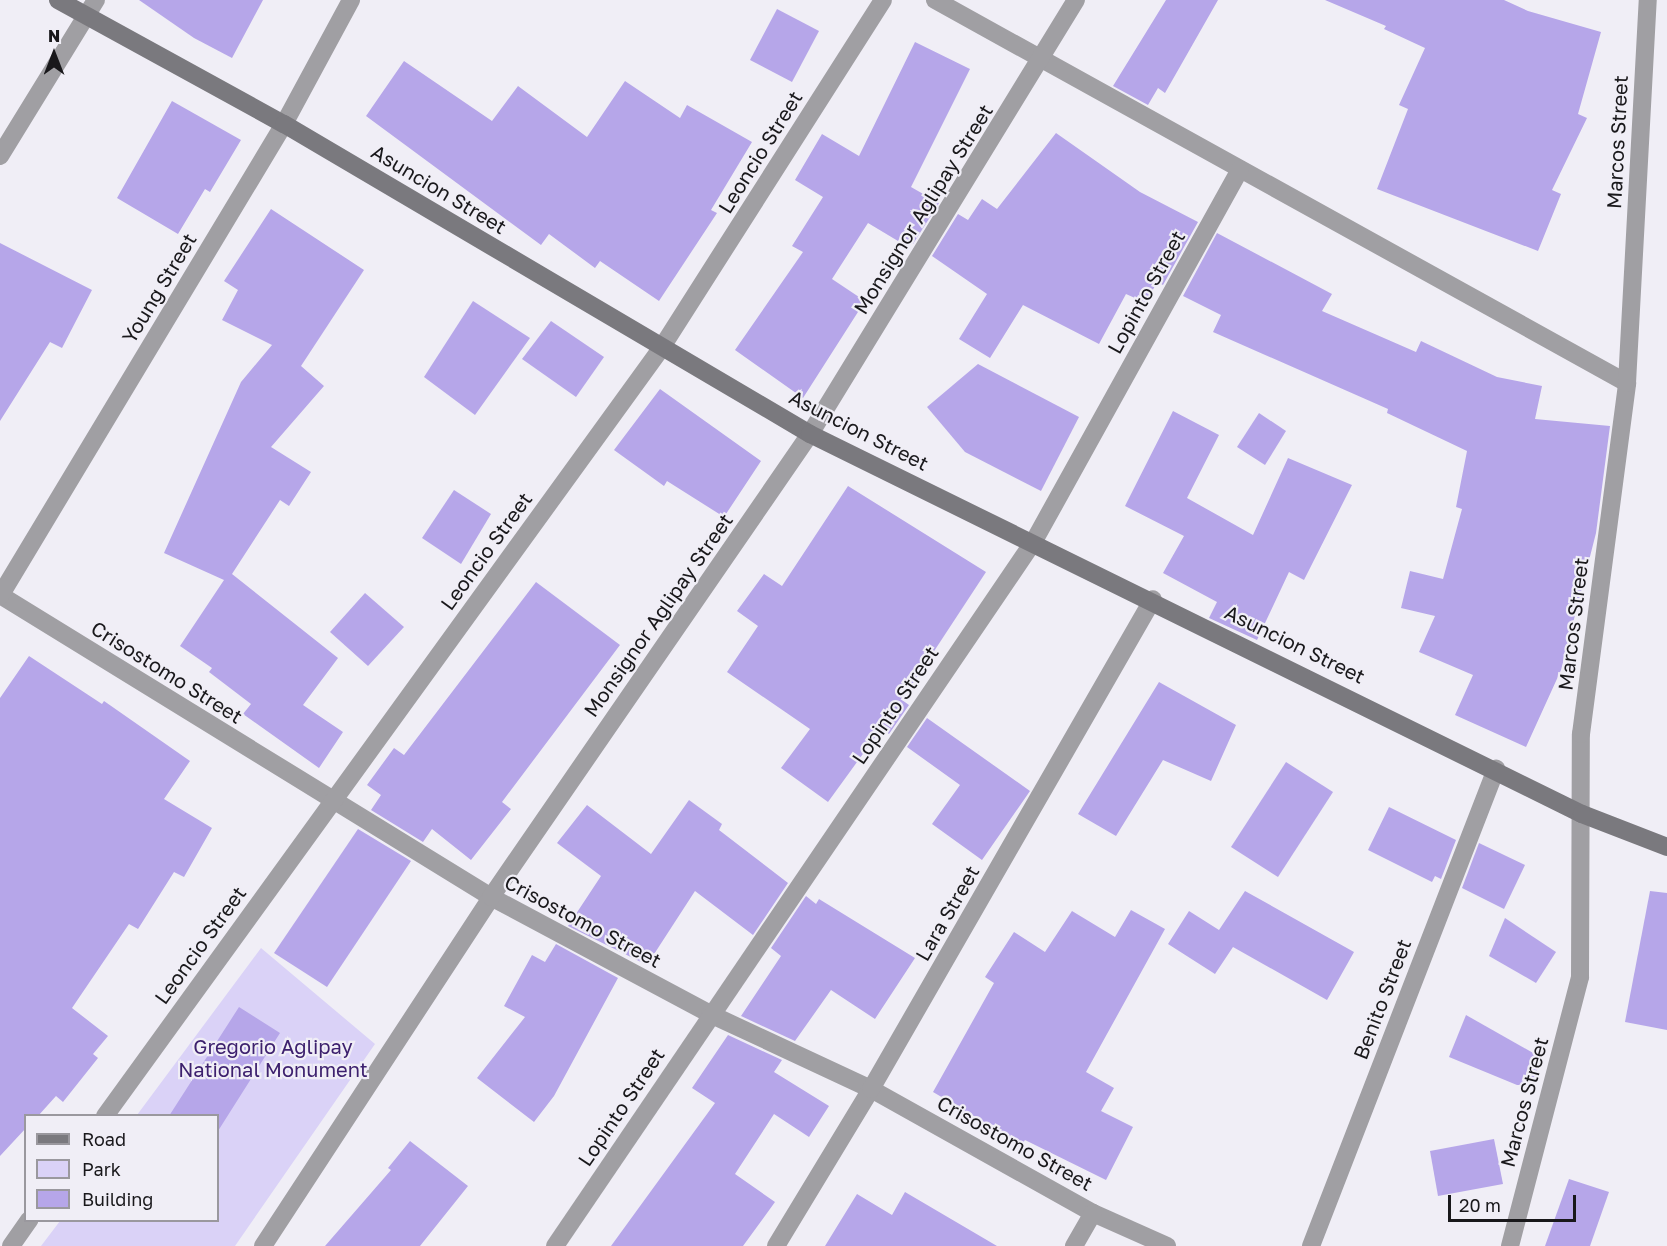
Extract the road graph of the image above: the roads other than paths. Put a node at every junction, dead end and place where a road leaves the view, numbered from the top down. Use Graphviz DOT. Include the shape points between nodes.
graph roads {
  1 [pos="58,0"];
  2 [pos="351,0"];
  3 [pos="883,0"];
  4 [pos="935,0"];
  5 [pos="1076,0"];
  6 [pos="1648,0"];
  7 [pos="92,8"];
  8 [pos="1042,59"];
  9 [pos="284,124"];
  10 [pos="0,156"];
  11 [pos="1240,169"];
  12 [pos="662,347"];
  13 [pos="1627,383"];
  14 [pos="810,434"];
  15 [pos="1034,541"];
  16 [pos="0,595"];
  17 [pos="1153,599"];
  18 [pos="1496,769"];
  19 [pos="333,800"];
  20 [pos="1582,814"];
  21 [pos="1667,847"];
  22 [pos="491,897"];
  23 [pos="710,1014"];
  24 [pos="871,1089"];
  25 [pos="106,1114"];
  26 [pos="1093,1213"];
  27 [pos="28,1222"];
  28 [pos="11,1246"];
  29 [pos="263,1246"];
  30 [pos="555,1246"];
  31 [pos="776,1246"];
  32 [pos="1074,1246"];
  33 [pos="1167,1246"];
  34 [pos="1311,1246"];
  35 [pos="1510,1246"];
  1 -- 7 [label="street, Asuncion Street"];
  2 -- 9 [label="street, Young Street"];
  3 -- 12 [label="street, Leoncio Street"];
  4 -- 8 [label="street"];
  5 -- 8 [label="street, Monsignor Aglipay Street"];
  6 -- 13 [label="street, Marcos Street"];
  7 -- 9 [label="street, Asuncion Street"];
  7 -- 10 [label="street"];
  8 -- 11 [label="street"];
  8 -- 14 [label="street, Monsignor Aglipay Street"];
  9 -- 12 [label="street, Asuncion Street"];
  9 -- 16 [label="street, Young Street"];
  11 -- 13 [label="street"];
  11 -- 15 [label="street, Lopinto Street"];
  12 -- 14 [label="street, Asuncion Street"];
  12 -- 19 [label="street, Leoncio Street"];
  13 -- 20 [label="street, Marcos Street" via="1581,734"];
  14 -- 15 [label="street, Asuncion Street"];
  14 -- 22 [label="street, Monsignor Aglipay Street"];
  15 -- 17 [label="street, Asuncion Street"];
  15 -- 23 [label="street, Lopinto Street"];
  16 -- 19 [label="street, Crisostomo Street"];
  17 -- 18 [label="street, Asuncion Street"];
  17 -- 24 [label="street, Lara Street"];
  18 -- 20 [label="street, Asuncion Street"];
  18 -- 34 [label="street, Benito Street"];
  19 -- 22 [label="street, Crisostomo Street"];
  19 -- 25 [label="street, Leoncio Street"];
  20 -- 21 [label="street, Asuncion Street"];
  20 -- 35 [label="street, Marcos Street" via="1580,977"];
  22 -- 23 [label="street, Crisostomo Street"];
  22 -- 29 [label="street, Monsignor Aglipay Street"];
  23 -- 24 [label="street, Crisostomo Street"];
  23 -- 30 [label="street, Lopinto Street"];
  24 -- 26 [label="street, Crisostomo Street"];
  24 -- 31 [label="street, Lara Street"];
  26 -- 32 [label="street"];
  26 -- 33 [label="street, Crisostomo Street"];
  27 -- 28 [label="street"];
}
